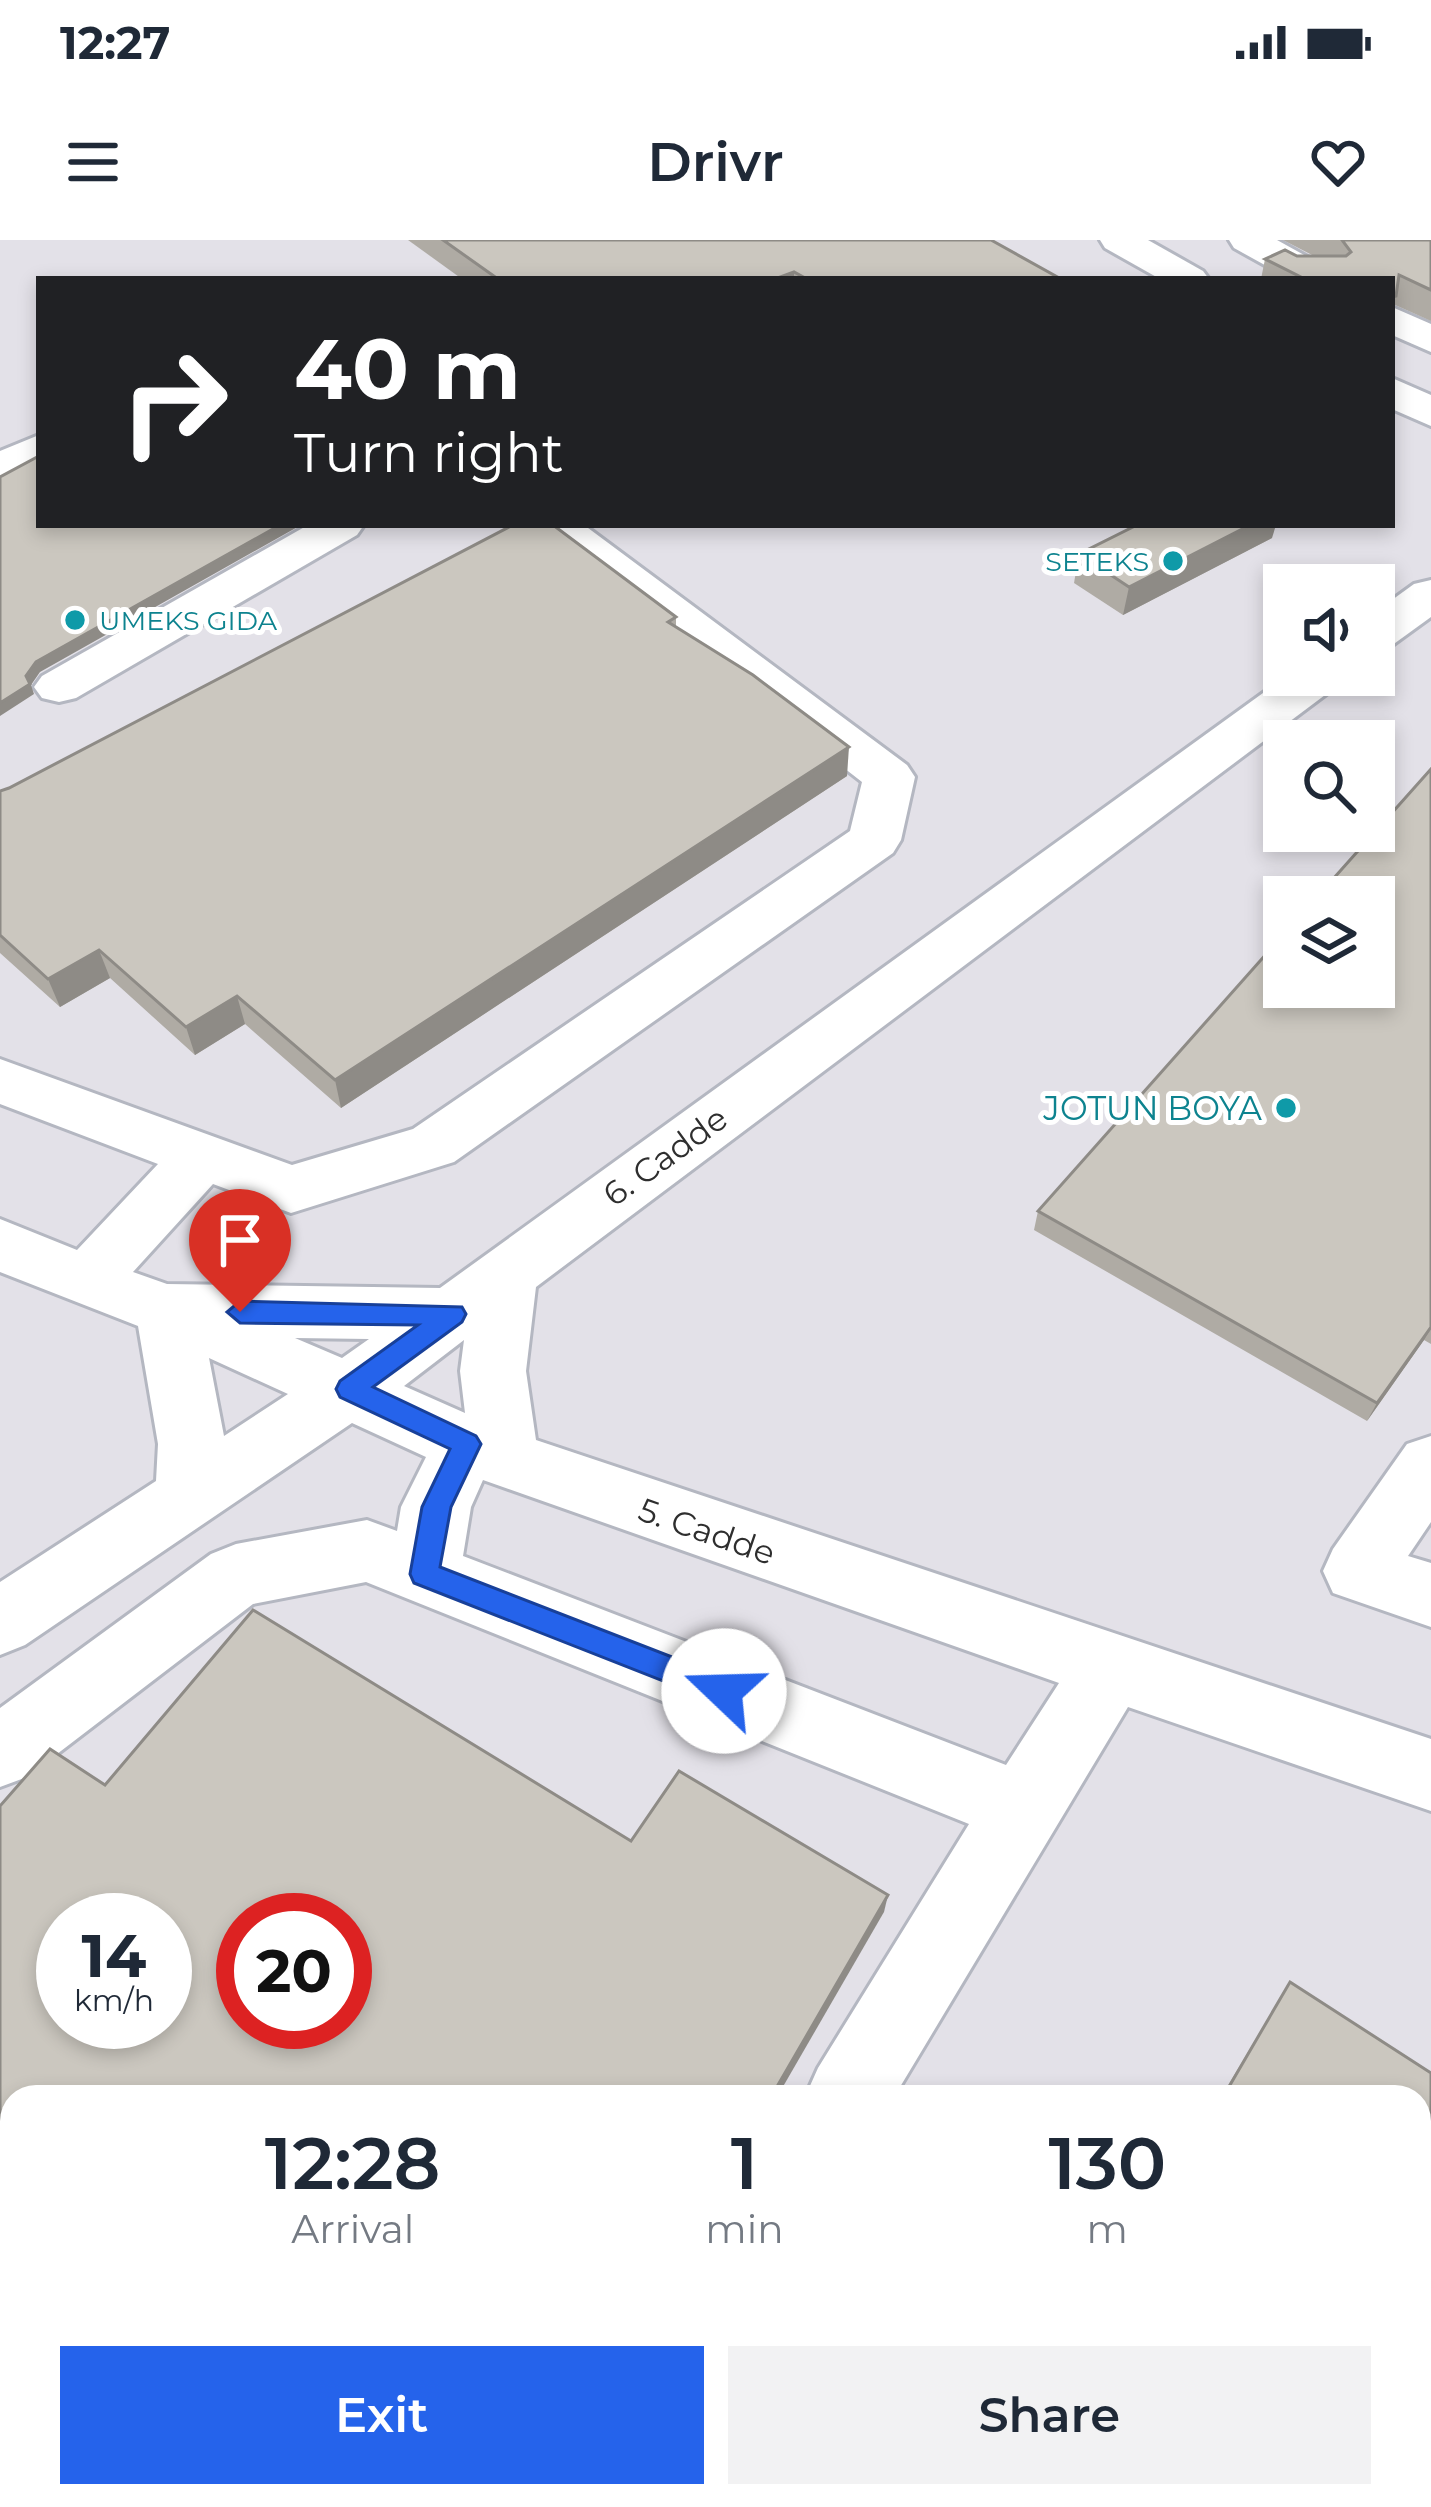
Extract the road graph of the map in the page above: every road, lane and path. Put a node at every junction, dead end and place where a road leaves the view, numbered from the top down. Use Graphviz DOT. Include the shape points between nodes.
graph roads {
  1 [pos="1119,240"];
  2 [pos="1248,240"];
  3 [pos="1184,276"];
  4 [pos="1314,276"];
  5 [pos="1395,321"];
  6 [pos="1431,340"];
  7 [pos="1395,393"];
  8 [pos="1431,413"];
  9 [pos="36,450"];
  10 [pos="0,469"];
  11 [pos="336,528"];
  12 [pos="528,529"];
  13 [pos="1431,594"];
  14 [pos="1395,620"];
  15 [pos="59,687"];
  16 [pos="1291,696"];
  17 [pos="595,966"];
  18 [pos="641,1002"];
  19 [pos="0,1081"];
  20 [pos="201,1156"];
  21 [pos="0,1244"];
  22 [pos="506,1274"];
  23 [pos="86,1282"];
  24 [pos="167,1310"];
  25 [pos="452,1314"];
  26 [pos="350,1389"];
  27 [pos="485,1451"];
  28 [pos="1431,1465"];
  29 [pos="189,1496"];
  30 [pos="424,1574"];
  31 [pos="1431,1595"];
  32 [pos="0,1622"];
  33 [pos="1113,1667"];
  34 [pos="0,1752"];
  35 [pos="1431,1775"];
  36 [pos="1022,1808"];
  37 [pos="854,2085"];
  1 -- 3 [label="street"];
  2 -- 4 [label="street"];
  5 -- 6 [label="street"];
  7 -- 8 [label="street"];
  9 -- 10 [label="street"];
  11 -- 15 [label="street"];
  12 -- 18 [label="street" via="889,776 874,840"];
  13 -- 14 [label="street"];
  16 -- 22 [label="street, 6. Cadde"];
  17 -- 18 [label="street"];
  18 -- 20 [label="street" via="433,1146 291,1189"];
  19 -- 20 [label="street"];
  20 -- 23 [label="street"];
  21 -- 23 [label="street, 5. Cadde"];
  22 -- 25 [label="street, 6. Cadde"];
  22 -- 27 [label="street"];
  23 -- 24 [label="street, 5. Cadde"];
  24 -- 25 [label="street"];
  24 -- 26 [label="street, 5. Cadde"];
  24 -- 29 [label="street" via="192,1444"];
  25 -- 26 [label="street, 6. Cadde"];
  26 -- 27 [label="street, 5. Cadde"];
  26 -- 29 [label="street, 6. Cadde"];
  27 -- 30 [label="street" via="436,1507"];
  27 -- 33 [label="street, 5. Cadde"];
  28 -- 31 [label="street" via="1358,1571"];
  29 -- 32 [label="street, 6. Cadde"];
  30 -- 34 [label="street" via="367,1551 236,1576"];
  30 -- 36 [label="street"];
  33 -- 35 [label="street, 5. Cadde"];
  33 -- 36 [label="street"];
  36 -- 37 [label="street"];
}
